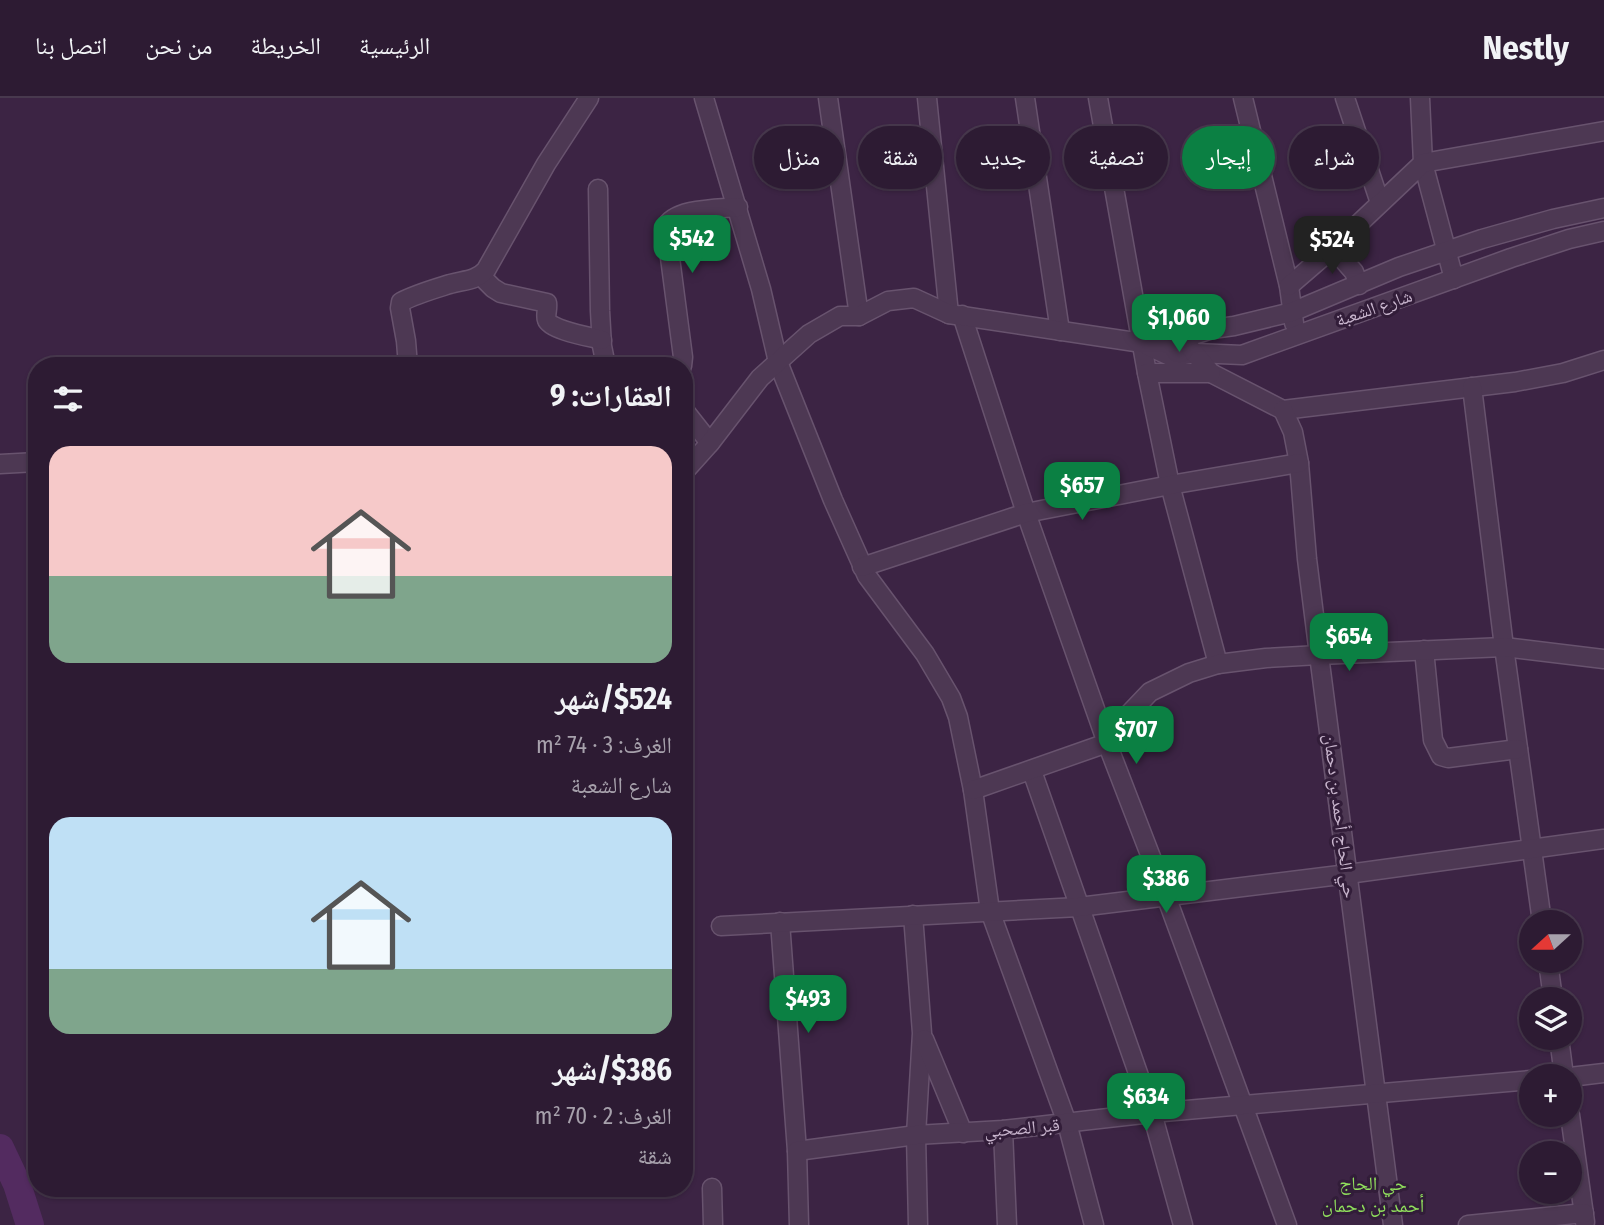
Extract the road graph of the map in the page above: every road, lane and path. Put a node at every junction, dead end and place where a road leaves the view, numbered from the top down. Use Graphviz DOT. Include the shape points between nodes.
graph roads {
  1 [pos="589,98"];
  2 [pos="704,98"];
  3 [pos="828,98"];
  4 [pos="927,98"];
  5 [pos="1025,98"];
  6 [pos="1098,98"];
  7 [pos="1243,98"];
  8 [pos="1345,98"];
  9 [pos="1420,98"];
  10 [pos="1604,131"];
  11 [pos="1423,163"];
  12 [pos="598,188"];
  13 [pos="1380,203"];
  14 [pos="738,207"];
  15 [pos="1600,209"];
  16 [pos="1602,231"];
  17 [pos="1333,248"];
  18 [pos="1446,251"];
  19 [pos="481,276"];
  20 [pos="1454,279"];
  21 [pos="1359,285"];
  22 [pos="1289,286"];
  23 [pos="1292,312"];
  24 [pos="955,314"];
  25 [pos="859,316"];
  26 [pos="1060,331"];
  27 [pos="1296,335"];
  28 [pos="602,340"];
  29 [pos="1181,340"];
  30 [pos="1142,343"];
  31 [pos="1196,354"];
  32 [pos="407,357"];
  33 [pos="605,357"];
  34 [pos="684,357"];
  35 [pos="1604,360"];
  36 [pos="778,362"];
  37 [pos="1147,373"];
  38 [pos="1211,373"];
  39 [pos="1472,387"];
  40 [pos="1283,410"];
  41 [pos="693,421"];
  42 [pos="710,443"];
  43 [pos="28,462"];
  44 [pos="693,462"];
  45 [pos="1299,463"];
  46 [pos="0,464"];
  47 [pos="1170,485"];
  48 [pos="1026,513"];
  49 [pos="862,568"];
  50 [pos="1504,647"];
  51 [pos="1424,650"];
  52 [pos="1319,655"];
  53 [pos="1604,659"];
  54 [pos="1218,664"];
  55 [pos="1107,743"];
  56 [pos="1518,749"];
  57 [pos="1032,771"];
  58 [pos="973,790"];
  59 [pos="1604,839"];
  60 [pos="1532,848"];
  61 [pos="1348,874"];
  62 [pos="1166,896"];
  63 [pos="1079,907"];
  64 [pos="1540,910"];
  65 [pos="990,911"];
  66 [pos="913,915"];
  67 [pos="780,922"];
  68 [pos="721,926"];
  69 [pos="922,1033"];
  70 [pos="1604,1073"];
  71 [pos="1582,1076"];
  72 [pos="1519,1081"];
  73 [pos="1375,1095"];
  74 [pos="1242,1107"];
  75 [pos="1152,1114"];
  76 [pos="1067,1123"];
  77 [pos="1572,1127"];
  78 [pos="1003,1130"];
  79 [pos="963,1133"];
  80 [pos="916,1136"];
  81 [pos="797,1151"];
  82 [pos="712,1188"];
  83 [pos="1585,1219"];
  84 [pos="713,1225"];
  85 [pos="799,1225"];
  86 [pos="918,1225"];
  87 [pos="1007,1225"];
  88 [pos="1094,1225"];
  89 [pos="1183,1225"];
  90 [pos="1287,1225"];
  91 [pos="1393,1225"];
  92 [pos="1468,1225"];
  1 -- 19 [label="street"];
  2 -- 14 [label="street"];
  3 -- 25 [label="street"];
  4 -- 24 [label="street"];
  5 -- 26 [label="street"];
  6 -- 30 [label="street"];
  7 -- 22 [label="street"];
  8 -- 13 [label="street"];
  9 -- 11 [label="street"];
  10 -- 11 [label="street"];
  11 -- 13 [label="street"];
  11 -- 18 [label="street"];
  12 -- 28 [label="street"];
  13 -- 17 [label="street"];
  14 -- 34 [label="street" via="689,212 666,227"];
  14 -- 36 [label="street"];
  15 -- 16 [label="street"];
  15 -- 18 [label="street"];
  16 -- 20 [label="street, شارع الشعبة"];
  17 -- 21 [label="street"];
  17 -- 22 [label="street"];
  18 -- 20 [label="street"];
  18 -- 21 [label="street"];
  19 -- 28 [label="street" via="501,293 547,303 546,317 554,327"];
  19 -- 32 [label="street" via="401,302"];
  20 -- 27 [label="street, شارع الشعبة"];
  21 -- 23 [label="street"];
  22 -- 23 [label="street"];
  23 -- 27 [label="street"];
  23 -- 29 [label="street"];
  24 -- 25 [label="street" via="914,298 888,301"];
  24 -- 26 [label="street"];
  24 -- 48 [label="street"];
  25 -- 36 [label="street" via="841,316 809,334"];
  26 -- 30 [label="street"];
  27 -- 31 [label="street, شارع الشعبة" via="1242,355"];
  28 -- 33 [label="street"];
  29 -- 30 [label="street"];
  29 -- 31 [label="street"];
  30 -- 31 [label="street, شارع الشعبة" via="1172,357"];
  30 -- 37 [label="street"];
  31 -- 38 [label="street"];
  35 -- 39 [label="street" via="1539,378"];
  36 -- 42 [label="street"];
  36 -- 49 [label="street"];
  37 -- 38 [label="street"];
  37 -- 47 [label="street"];
  38 -- 40 [label="street"];
  39 -- 40 [label="street"];
  39 -- 50 [label="street"];
  40 -- 45 [label="street, حي الحاج أحمد بن دحمان"];
  41 -- 42 [label="street"];
  42 -- 44 [label="street"];
  43 -- 46 [label="street"];
  45 -- 47 [label="street"];
  45 -- 52 [label="street, حي الحاج أحمد بن دحمان"];
  47 -- 48 [label="street"];
  47 -- 54 [label="street"];
  48 -- 49 [label="street"];
  48 -- 55 [label="street"];
  49 -- 58 [label="street" via="951,698"];
  50 -- 51 [label="street"];
  50 -- 53 [label="street"];
  50 -- 56 [label="street"];
  51 -- 52 [label="street"];
  51 -- 56 [label="street" via="1433,740 1441,755 1448,758"];
  52 -- 54 [label="street"];
  52 -- 61 [label="street, حي الحاج أحمد بن دحمان"];
  54 -- 55 [label="street" via="1150,692"];
  55 -- 57 [label="street"];
  55 -- 62 [label="street"];
  56 -- 60 [label="street"];
  57 -- 58 [label="street"];
  57 -- 63 [label="street"];
  58 -- 65 [label="street"];
  59 -- 60 [label="street"];
  60 -- 61 [label="street"];
  60 -- 64 [label="street"];
  61 -- 62 [label="street"];
  61 -- 73 [label="street, حي الحاج أحمد بن دحمان"];
  62 -- 63 [label="street"];
  62 -- 74 [label="street"];
  63 -- 65 [label="street"];
  63 -- 75 [label="street"];
  65 -- 66 [label="street"];
  65 -- 76 [label="street"];
  66 -- 67 [label="street"];
  66 -- 69 [label="street"];
  67 -- 68 [label="street"];
  67 -- 81 [label="street"];
  69 -- 79 [label="street"];
  69 -- 80 [label="street"];
  70 -- 71 [label="street"];
  72 -- 73 [label="street, قبر الصحبي"];
  73 -- 74 [label="street, قبر الصحبي"];
  73 -- 91 [label="street, حي الحاج أحمد بن دحمان"];
  74 -- 75 [label="street, قبر الصحبي"];
  74 -- 90 [label="street"];
  75 -- 76 [label="street, قبر الصحبي"];
  75 -- 89 [label="street"];
  76 -- 78 [label="street, قبر الصحبي"];
  76 -- 88 [label="street"];
  77 -- 83 [label="street"];
  78 -- 79 [label="street, قبر الصحبي"];
  78 -- 87 [label="street"];
  79 -- 80 [label="street, قبر الصحبي"];
  80 -- 81 [label="street, قبر الصحبي"];
  80 -- 86 [label="street"];
  81 -- 85 [label="street"];
  82 -- 84 [label="street"];
  83 -- 92 [label="street"];
}
